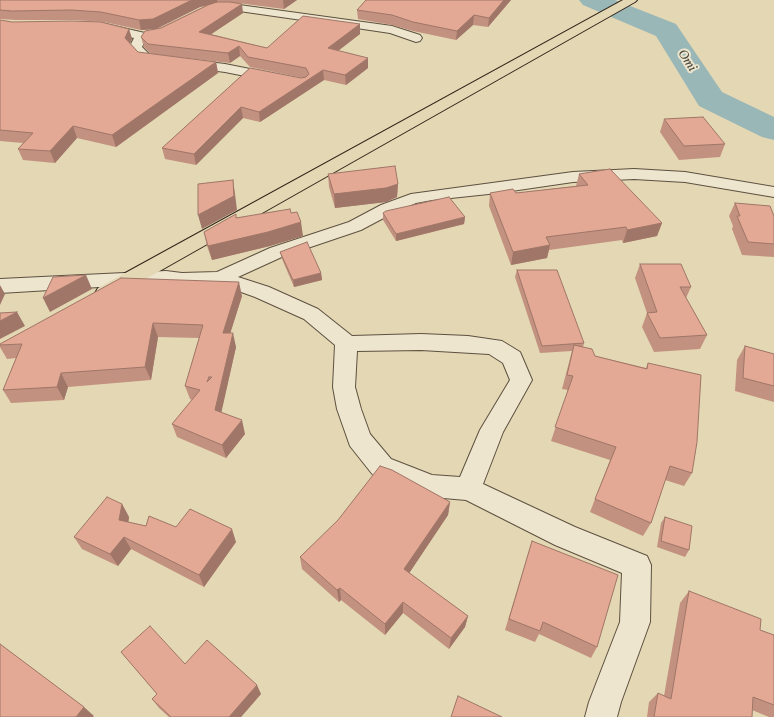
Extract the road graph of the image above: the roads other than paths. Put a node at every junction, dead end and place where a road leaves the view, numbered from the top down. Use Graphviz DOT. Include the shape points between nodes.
graph roads {
  1 [pos="631,0"];
  2 [pos="200,13"];
  3 [pos="89,26"];
  4 [pos="416,38"];
  5 [pos="287,80"];
  6 [pos="774,192"];
  7 [pos="220,278"];
  8 [pos="0,286"];
  9 [pos="90,301"];
  10 [pos="346,344"];
  11 [pos="468,489"];
  12 [pos="601,717"];
  1 -- 9 [label="highway"];
  2 -- 4 [label="street" via="218,7 232,7 392,30"];
  3 -- 5 [label="street" via="147,35 135,48 146,58 225,68"];
  6 -- 7 [label="street" via="685,176 634,174 573,177 432,195 411,199 355,226 277,252"];
  7 -- 8 [label="street" via="166,277"];
  7 -- 10 [label="street" via="262,292 311,314"];
  10 -- 11 [label="street" via="344,387 359,439 382,466 432,486"];
  10 -- 11 [label="street" via="468,344 494,348 512,358 521,380 492,430"];
  11 -- 12 [label="street" via="565,536 638,565 635,622"];
}
